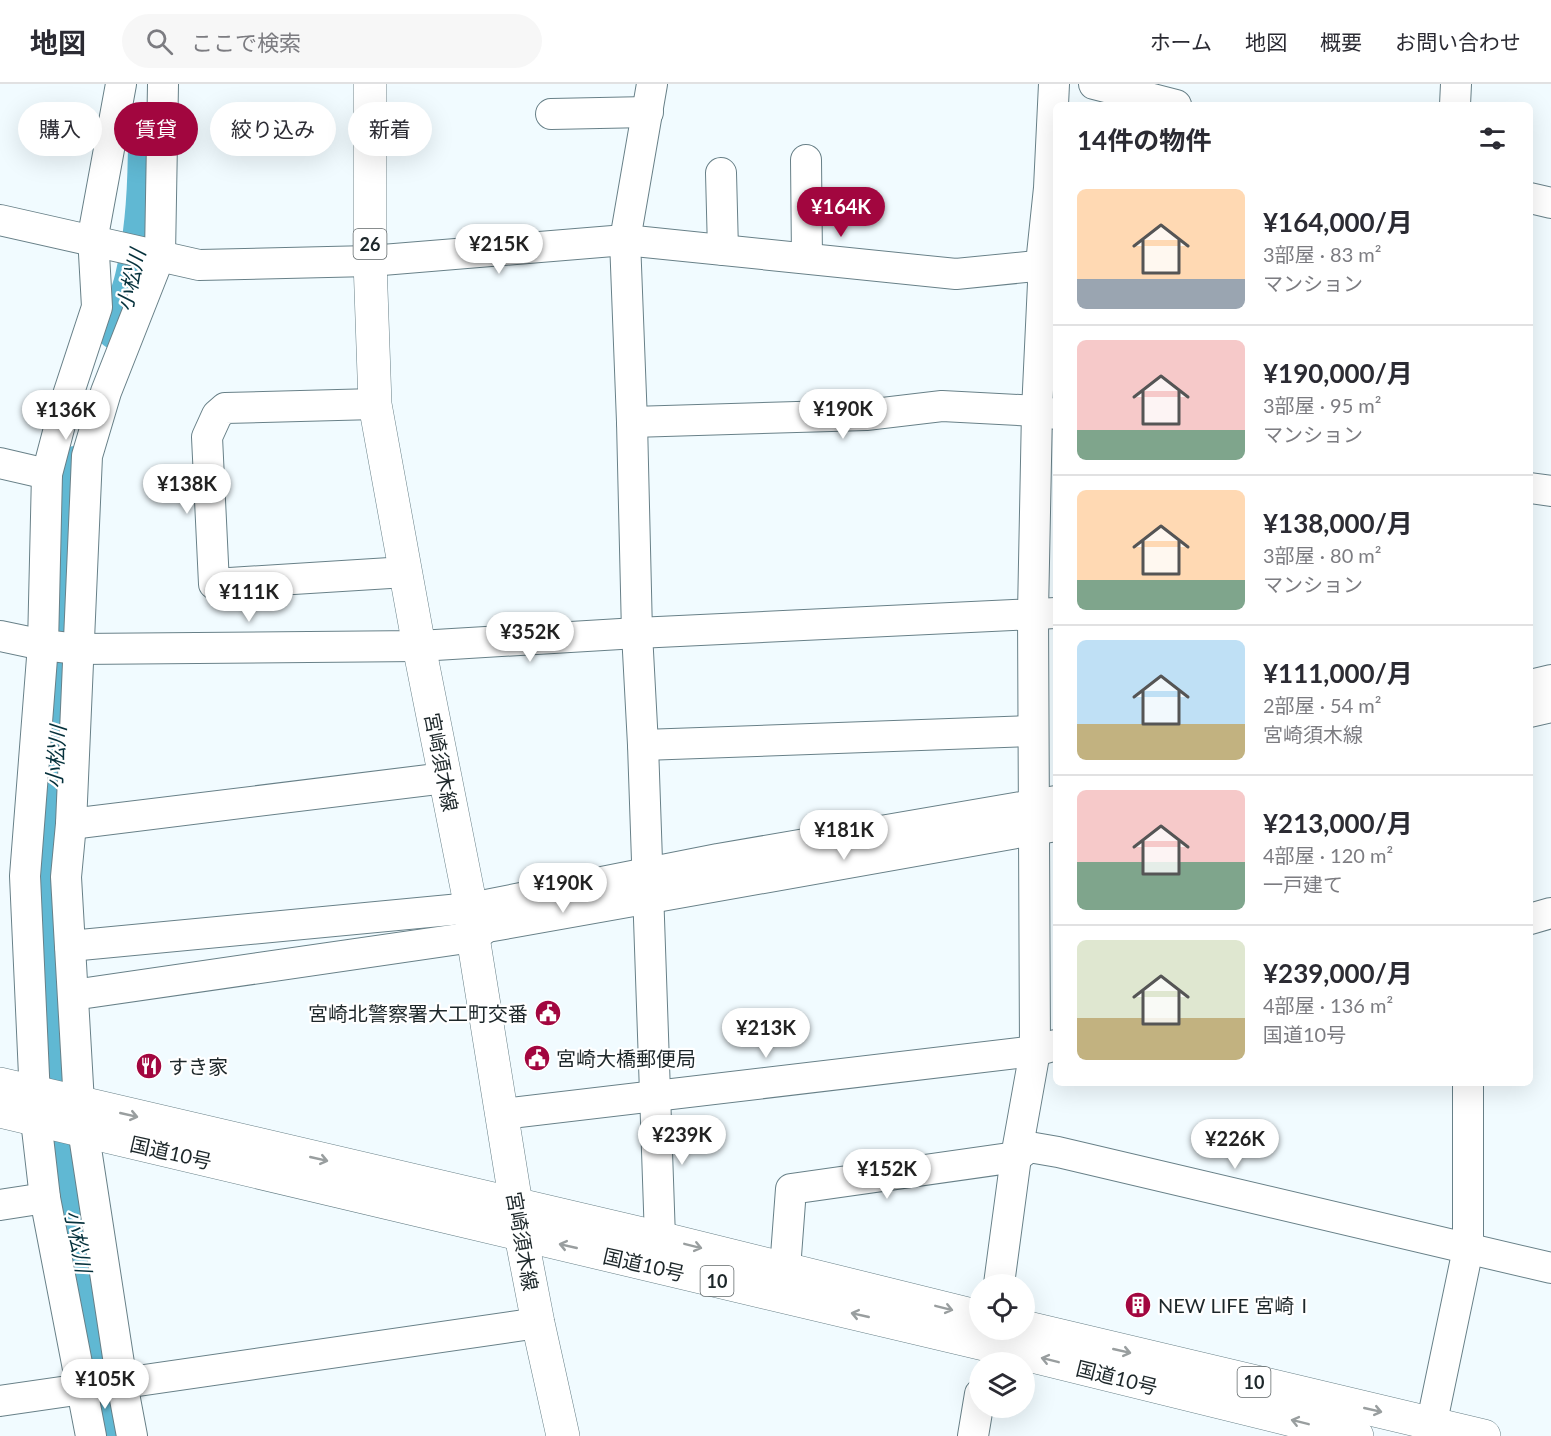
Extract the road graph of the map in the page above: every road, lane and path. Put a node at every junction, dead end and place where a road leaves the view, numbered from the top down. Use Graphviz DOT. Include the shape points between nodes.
graph roads {
  1 [pos="121,84"];
  2 [pos="163,84"];
  3 [pos="370,84"];
  4 [pos="1054,84"];
  5 [pos="1094,84"];
  6 [pos="1456,84"];
  7 [pos="650,98"];
  8 [pos="1164,102"];
  9 [pos="1455,102"];
  10 [pos="551,114"];
  11 [pos="806,160"];
  12 [pos="721,173"];
  13 [pos="1533,199"];
  14 [pos="1551,203"];
  15 [pos="0,220"];
  16 [pos="625,240"];
  17 [pos="106,243"];
  18 [pos="723,250"];
  19 [pos="159,255"];
  20 [pos="807,258"];
  21 [pos="370,261"];
  22 [pos="1048,264"];
  23 [pos="375,404"];
  24 [pos="1047,412"];
  25 [pos="632,422"];
  26 [pos="0,463"];
  27 [pos="47,474"];
  28 [pos="1533,488"];
  29 [pos="1551,491"];
  30 [pos="406,572"];
  31 [pos="1044,613"];
  32 [pos="637,633"];
  33 [pos="0,636"];
  34 [pos="43,645"];
  35 [pos="419,646"];
  36 [pos="78,649"];
  37 [pos="1551,680"];
  38 [pos="1533,684"];
  39 [pos="1551,707"];
  40 [pos="1533,711"];
  41 [pos="1033,731"];
  42 [pos="643,745"];
  43 [pos="445,778"];
  44 [pos="1045,816"];
  45 [pos="71,824"];
  46 [pos="12,873"];
  47 [pos="647,886"];
  48 [pos="1551,913"];
  49 [pos="1533,918"];
  50 [pos="472,923"];
  51 [pos="70,946"];
  52 [pos="73,994"];
  53 [pos="1046,1048"];
  54 [pos="0,1084"];
  55 [pos="1468,1086"];
  56 [pos="656,1096"];
  57 [pos="38,1107"];
  58 [pos="0,1111"];
  59 [pos="502,1114"];
  60 [pos="78,1116"];
  61 [pos="1016,1157"];
  62 [pos="45,1198"];
  63 [pos="0,1204"];
  64 [pos="519,1220"];
  65 [pos="660,1238"];
  66 [pos="1468,1249"];
  67 [pos="1551,1268"];
  68 [pos="785,1269"];
  69 [pos="1000,1274"];
  70 [pos="538,1323"];
  71 [pos="1035,1331"];
  72 [pos="969,1332"];
  73 [pos="969,1334"];
  74 [pos="994,1340"];
  75 [pos="122,1383"];
  76 [pos="81,1390"];
  77 [pos="0,1401"];
  78 [pos="976,1418"];
  79 [pos="1430,1430"];
  80 [pos="91,1436"];
  81 [pos="132,1436"];
  82 [pos="563,1436"];
  83 [pos="973,1436"];
  84 [pos="1357,1436"];
  85 [pos="1484,1436"];
  1 -- 17 [label="street"];
  2 -- 19 [label="street"];
  3 -- 21 [label="main road, 宮崎須木線 / 26"];
  4 -- 22 [label="street"];
  5 -- 8 [label="street"];
  6 -- 9 [label="street"];
  7 -- 10 [label="street"];
  7 -- 16 [label="street"];
  11 -- 20 [label="street"];
  12 -- 18 [label="street"];
  13 -- 14 [label="street"];
  15 -- 17 [label="street"];
  16 -- 18 [label="street"];
  16 -- 21 [label="street"];
  16 -- 25 [label="street"];
  17 -- 19 [label="street"];
  17 -- 27 [label="street" via="97,307"];
  18 -- 20 [label="street"];
  19 -- 21 [label="street" via="199,265"];
  19 -- 36 [label="street" via="106,392 87,456"];
  20 -- 22 [label="street" via="956,274"];
  21 -- 23 [label="main road, 宮崎須木線 / 26"];
  22 -- 24 [label="street" via="1043,283"];
  23 -- 30 [label="main road, 宮崎須木線 / 26"];
  23 -- 30 [label="street" via="225,408 217,415 207,436 214,584"];
  24 -- 25 [label="street" via="942,406 866,415"];
  24 -- 31 [label="street"];
  25 -- 32 [label="street"];
  26 -- 27 [label="street"];
  27 -- 34 [label="street"];
  28 -- 29 [label="street"];
  30 -- 35 [label="main road, 宮崎須木線 / 26"];
  31 -- 32 [label="street"];
  31 -- 41 [label="street"];
  32 -- 35 [label="street"];
  32 -- 42 [label="street"];
  33 -- 34 [label="street"];
  34 -- 36 [label="street"];
  34 -- 46 [label="street"];
  35 -- 36 [label="street"];
  35 -- 43 [label="main road, 宮崎須木線 / 26"];
  36 -- 45 [label="street"];
  37 -- 38 [label="street"];
  39 -- 40 [label="street"];
  41 -- 42 [label="street"];
  41 -- 44 [label="street"];
  42 -- 47 [label="street"];
  43 -- 45 [label="street"];
  43 -- 50 [label="main road, 宮崎須木線 / 26"];
  44 -- 47 [label="street" via="896,827"];
  44 -- 53 [label="street"];
  45 -- 51 [label="street" via="66,877"];
  46 -- 57 [label="street"];
  47 -- 50 [label="street"];
  47 -- 56 [label="street"];
  48 -- 49 [label="street"];
  50 -- 51 [label="street"];
  50 -- 52 [label="street"];
  50 -- 59 [label="main road, 宮崎須木線 / 26"];
  51 -- 52 [label="street"];
  52 -- 60 [label="street"];
  53 -- 56 [label="street"];
  53 -- 61 [label="street"];
  54 -- 57 [label="main road, 10"];
  55 -- 66 [label="street"];
  56 -- 59 [label="street"];
  56 -- 65 [label="street"];
  57 -- 58 [label="main road, 10"];
  57 -- 60 [label="main road, 国道10号 / 10"];
  57 -- 62 [label="street"];
  59 -- 64 [label="main road, 宮崎須木線 / 26"];
  60 -- 64 [label="main road, 国道10号 / 10"];
  60 -- 75 [label="street"];
  61 -- 66 [label="street" via="1029,1147 1058,1152"];
  61 -- 68 [label="street" via="791,1189"];
  61 -- 69 [label="street"];
  62 -- 63 [label="street"];
  62 -- 76 [label="street"];
  64 -- 65 [label="main road, 国道10号 / 10"];
  64 -- 70 [label="main road, 宮崎須木線 / 26"];
  73 -- 64 [label="main road, 国道10号 / 10, one-way"];
  65 -- 68 [label="main road, 国道10号 / 10, one-way"];
  66 -- 67 [label="street"];
  66 -- 79 [label="street"];
  68 -- 72 [label="main road, 国道10号 / 10, one-way"];
  70 -- 75 [label="street"];
  70 -- 82 [label="main road, 宮崎須木線 / 26"];
  71 -- 79 [label="main road, 国道10号 / 10, one-way"];
  84 -- 74 [label="main road, 国道10号 / 10, one-way"];
  75 -- 76 [label="street"];
  75 -- 81 [label="street"];
  76 -- 77 [label="street"];
  76 -- 80 [label="street"];
  78 -- 83 [label="street"];
  79 -- 85 [label="main road, 国道10号 / 10"];
}
